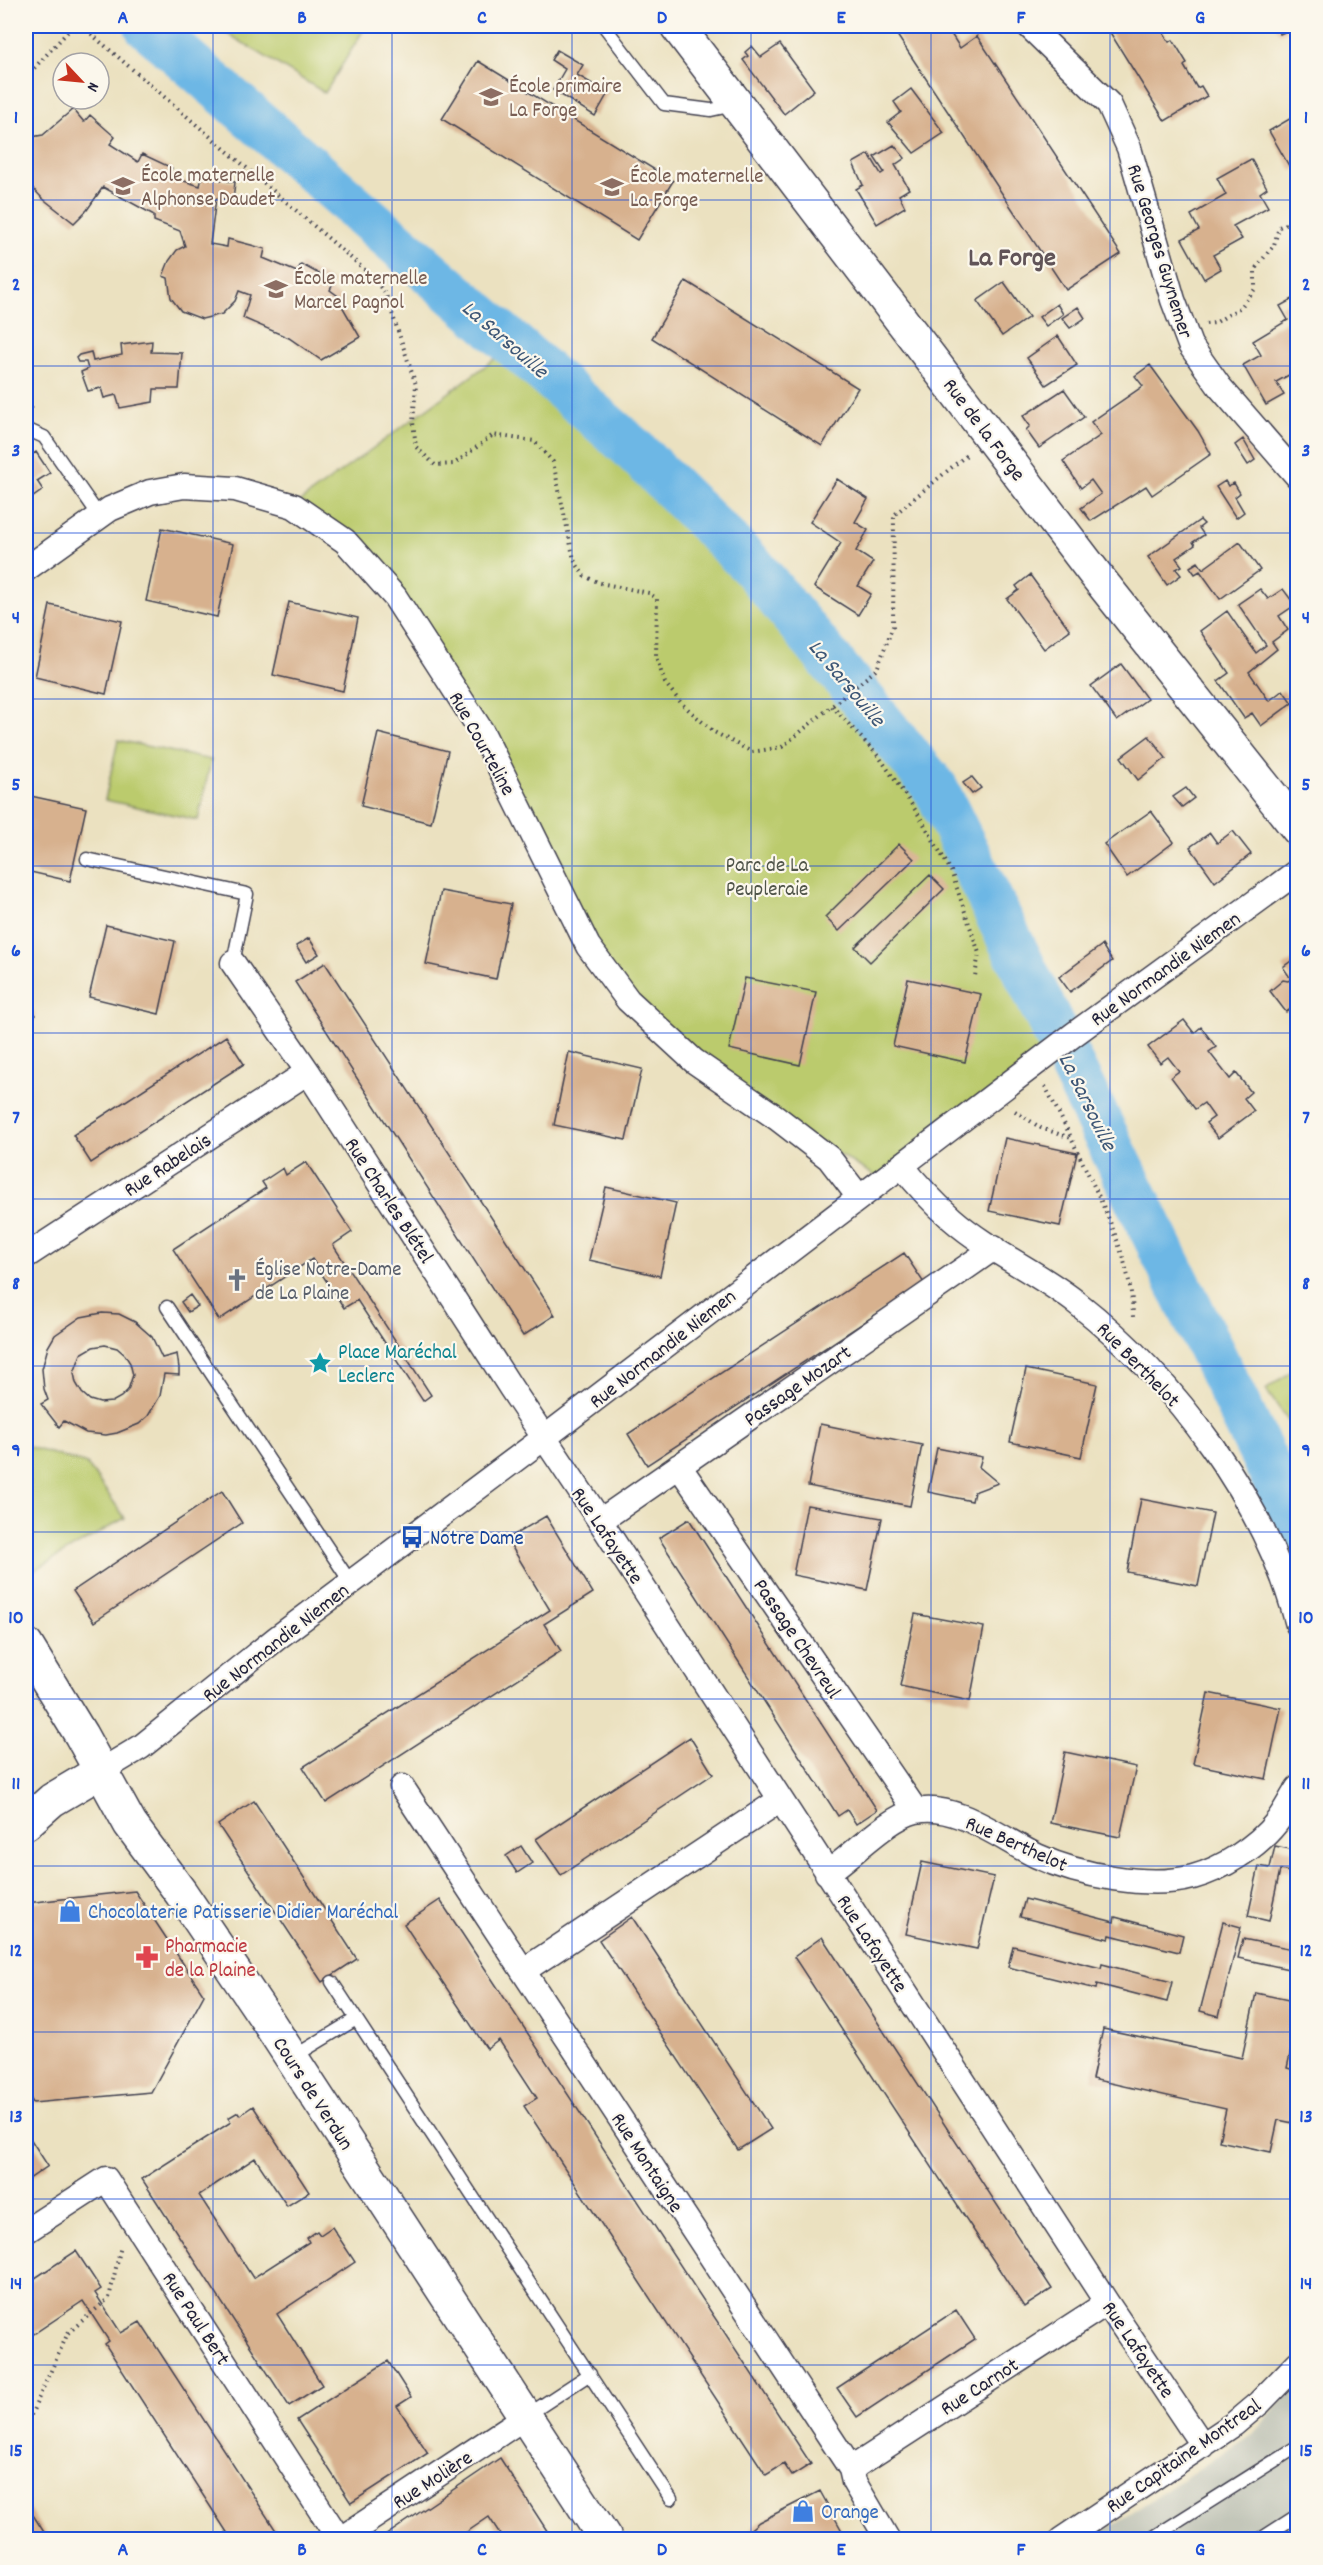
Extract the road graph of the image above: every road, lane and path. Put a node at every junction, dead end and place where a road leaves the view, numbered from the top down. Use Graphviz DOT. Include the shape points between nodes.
graph roads {
  1 [pos="73,26"];
  2 [pos="82,26"];
  3 [pos="604,26"];
  4 [pos="677,26"];
  5 [pos="1029,26"];
  6 [pos="26,77"];
  7 [pos="737,104"];
  8 [pos="1298,219"];
  9 [pos="1181,327"];
  10 [pos="26,384"];
  11 [pos="31,430"];
  12 [pos="990,436"];
  13 [pos="1298,477"];
  14 [pos="100,516"];
  15 [pos="26,569"];
  16 [pos="832,706"];
  17 [pos="1298,829"];
  18 [pos="87,859"];
  19 [pos="1298,870"];
  20 [pos="233,963"];
  21 [pos="975,976"];
  22 [pos="308,1072"];
  23 [pos="1045,1086"];
  24 [pos="1001,1090"];
  25 [pos="1071,1138"];
  26 [pos="902,1166"];
  27 [pos="859,1197"];
  28 [pos="994,1248"];
  29 [pos="26,1256"];
  30 [pos="167,1307"];
  31 [pos="1133,1324"];
  32 [pos="544,1438"];
  33 [pos="679,1466"];
  34 [pos="600,1521"];
  35 [pos="351,1583"];
  36 [pos="1298,1625"];
  37 [pos="26,1645"];
  38 [pos="101,1771"];
  39 [pos="402,1788"];
  40 [pos="1298,1788"];
  41 [pos="780,1800"];
  42 [pos="916,1811"];
  43 [pos="26,1823"];
  44 [pos="827,1873"];
  45 [pos="523,1971"];
  46 [pos="332,1982"];
  47 [pos="356,2019"];
  48 [pos="292,2058"];
  49 [pos="128,2213"];
  50 [pos="26,2231"];
  51 [pos="1107,2303"];
  52 [pos="1298,2363"];
  53 [pos="590,2374"];
  54 [pos="525,2417"];
  55 [pos="26,2426"];
  56 [pos="1203,2446"];
  57 [pos="1298,2446"];
  58 [pos="851,2469"];
  59 [pos="671,2499"];
  60 [pos="1298,2515"];
  61 [pos="339,2539"];
  62 [pos="606,2540"];
  63 [pos="888,2540"];
  64 [pos="1061,2540"];
  65 [pos="1149,2540"];
  66 [pos="1259,2540"];
  1 -- 6 [label="path"];
  2 -- 16 [label="path" via="372,276 386,295 416,385 416,447 435,465 454,464 493,435 534,441 553,462 574,560 584,576 649,593 657,599 656,657 665,683 681,704 714,732 752,752 782,747"];
  3 -- 7 [label="lane" via="664,104 711,110"];
  4 -- 7 [label="main road, Rue de la Forge"];
  5 -- 9 [label="street, Rue Georges Guynemer" via="1102,97 1120,125"];
  7 -- 12 [label="main road, Rue de la Forge"];
  8 -- 9 [label="path" via="1279,227 1274,245 1255,269 1255,289 1241,307 1215,323"];
  9 -- 13 [label="street, Rue Georges Guynemer" via="1219,386"];
  10 -- 11 [label="path"];
  11 -- 14 [label="lane" via="44,437"];
  12 -- 16 [label="path" via="894,515 893,626 878,669"];
  12 -- 17 [label="main road, Rue de la Forge"];
  14 -- 15 [label="street, Rue Courteline"];
  14 -- 27 [label="street, Rue Courteline" via="150,492 202,486 235,489 294,506 345,541 395,597 482,732 588,946 628,1000 694,1061 830,1158"];
  16 -- 21 [label="path" via="880,758 951,871 979,953"];
  18 -- 20 [label="lane" via="247,894"];
  19 -- 24 [label="street, Rue Normandie Niemen"];
  20 -- 22 [label="street, Rue Charles Blétel"];
  22 -- 29 [label="street, Rue Rabelais"];
  22 -- 32 [label="street, Rue Charles Blétel"];
  23 -- 25 [label="path"];
  24 -- 25 [label="path" via="1024,1118"];
  24 -- 26 [label="street, Rue Normandie Niemen"];
  25 -- 31 [label="path" via="1109,1220 1124,1264 1133,1300"];
  26 -- 27 [label="street, Rue Normandie Niemen"];
  26 -- 28 [label="street, Rue Berthelot" via="953,1220"];
  27 -- 32 [label="street, Rue Normandie Niemen"];
  28 -- 33 [label="street, Passage Mozart"];
  28 -- 36 [label="street, Rue Berthelot" via="1077,1303 1127,1346 1174,1397 1210,1443 1269,1544"];
  30 -- 35 [label="lane"];
  32 -- 34 [label="street, Rue Lafayette"];
  32 -- 35 [label="street, Rue Normandie Niemen"];
  33 -- 34 [label="street, Passage Mozart"];
  33 -- 42 [label="street, Passage Chevreul"];
  34 -- 41 [label="street, Rue Lafayette"];
  35 -- 38 [label="street, Rue Normandie Niemen" via="141,1747"];
  37 -- 38 [label="main road, Cours de Verdun"];
  38 -- 43 [label="main road, Rue Normandie Niemen" via="52,1800"];
  38 -- 48 [label="main road, Cours de Verdun" via="130,1824"];
  39 -- 45 [label="street, Rue Montaigne"];
  40 -- 42 [label="street, Rue Berthelot" via="1276,1824 1248,1849 1193,1877 1161,1881 1093,1875 1038,1857 974,1822 932,1810"];
  41 -- 44 [label="street, Rue Lafayette"];
  41 -- 45 [label="street"];
  42 -- 44 [label="street" via="900,1817"];
  44 -- 51 [label="street, Rue Lafayette"];
  45 -- 58 [label="street, Rue Montaigne"];
  46 -- 47 [label="lane"];
  47 -- 48 [label="lane"];
  47 -- 53 [label="lane"];
  48 -- 54 [label="main road, Cours de Verdun"];
  49 -- 50 [label="street, Rue Paul Bert" via="106,2179"];
  49 -- 55 [label="path" via="109,2298 68,2333"];
  49 -- 61 [label="street, Rue Paul Bert"];
  51 -- 56 [label="street, Rue Lafayette"];
  51 -- 58 [label="street, Rue Carnot"];
  52 -- 56 [label="street, Rue Capitaine Montreal" via="1258,2403"];
  53 -- 54 [label="lane"];
  53 -- 59 [label="lane"];
  54 -- 61 [label="street, Rue Molière"];
  54 -- 62 [label="main road, Cours de Verdun"];
  56 -- 64 [label="street, Rue Capitaine Montreal"];
  57 -- 65 [label="lane"];
  58 -- 63 [label="street, Rue Montaigne" via="854,2482"];
  60 -- 66 [label="lane"];
}
